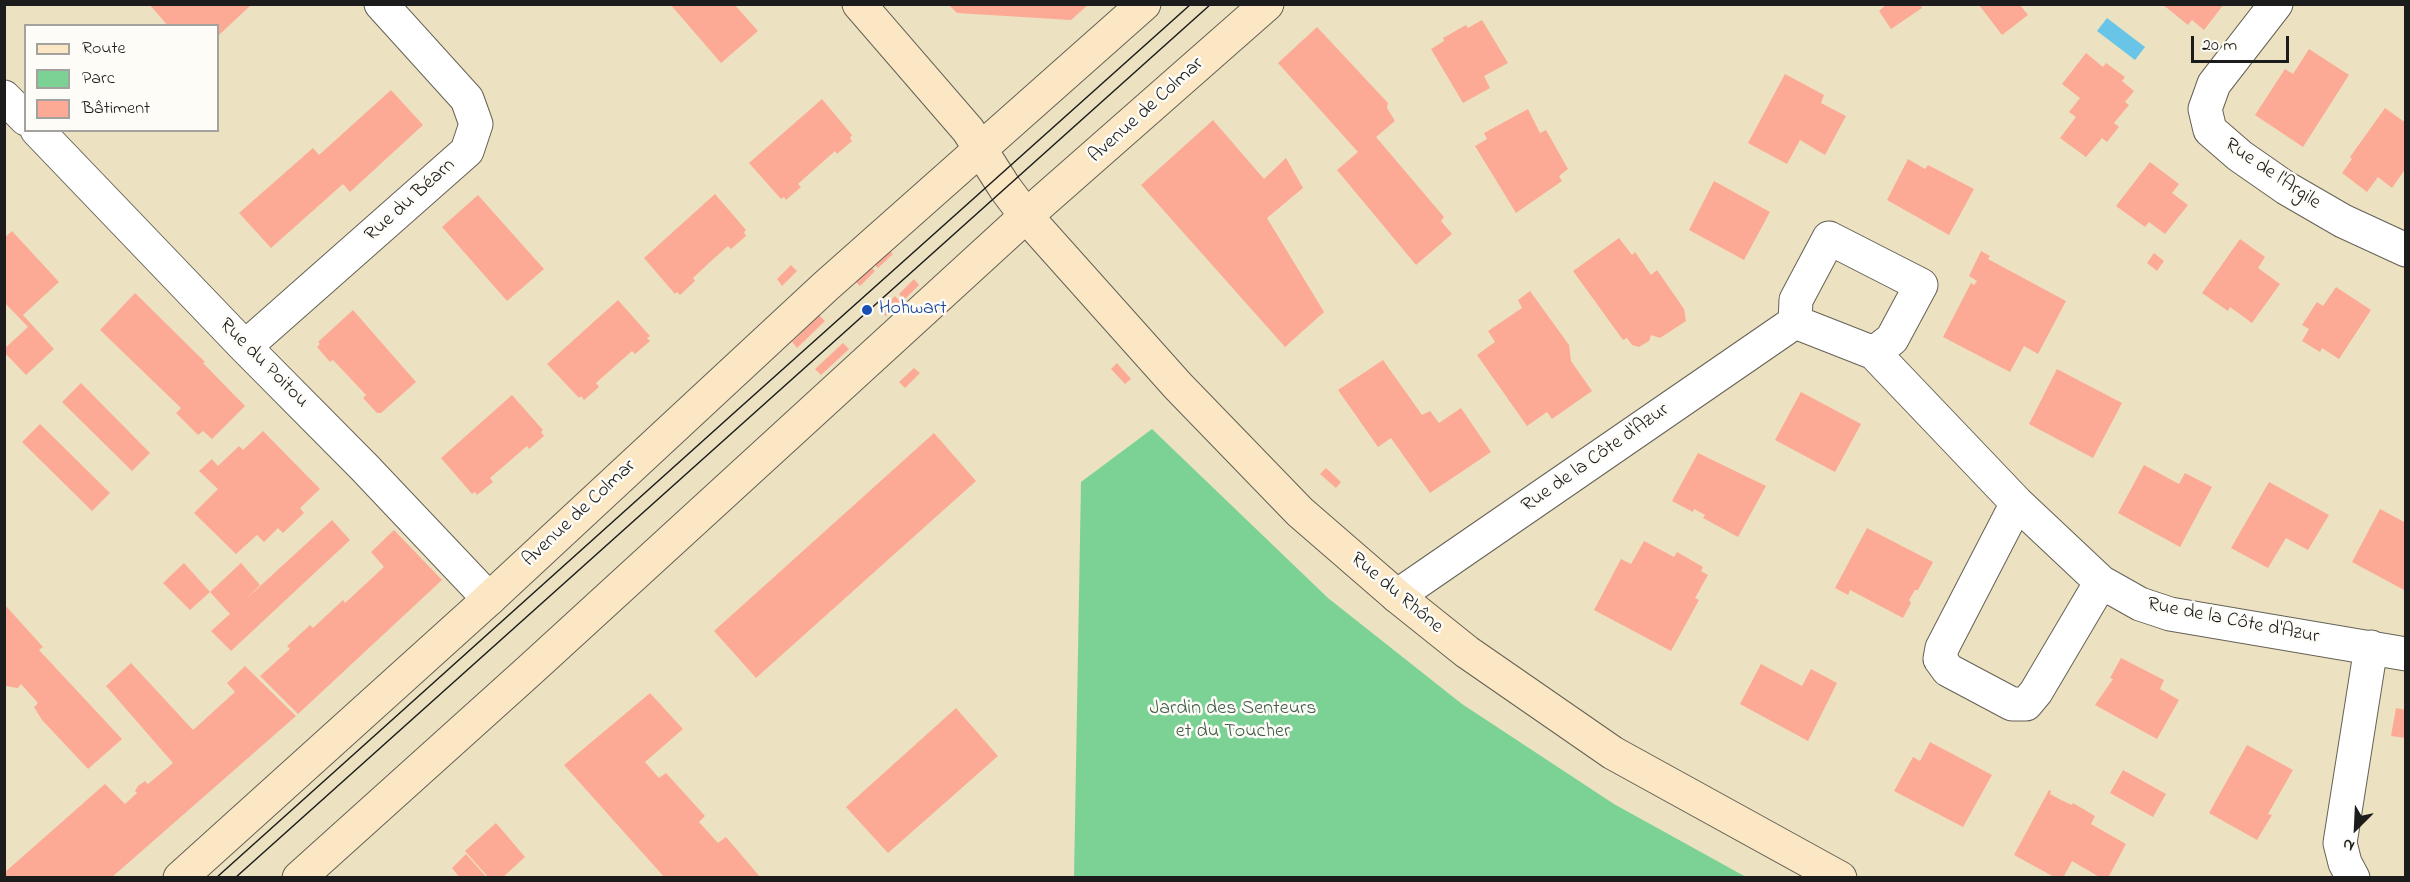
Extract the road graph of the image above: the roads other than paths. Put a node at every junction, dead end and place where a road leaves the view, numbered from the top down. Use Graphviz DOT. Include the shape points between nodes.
graph roads {
  1 [pos="381,4"];
  2 [pos="859,4"];
  3 [pos="1144,4"];
  4 [pos="1267,4"];
  5 [pos="2276,4"];
  6 [pos="4,97"];
  7 [pos="24,117"];
  8 [pos="39,132"];
  9 [pos="980,149"];
  10 [pos="1026,216"];
  11 [pos="2406,250"];
  12 [pos="1795,322"];
  13 [pos="245,347"];
  14 [pos="1874,353"];
  15 [pos="2017,503"];
  16 [pos="2101,582"];
  17 [pos="1397,596"];
  18 [pos="489,599"];
  19 [pos="2371,647"];
  20 [pos="2406,654"];
  21 [pos="180,878"];
  22 [pos="299,878"];
  23 [pos="1840,878"];
  24 [pos="2353,878"];
  1 -- 13 [label="street, Rue du Béarn" via="467,99 476,124 467,151"];
  2 -- 9 [label="main road"];
  3 -- 9 [label="main road, Avenue de Colmar"];
  4 -- 10 [label="main road, Avenue de Colmar"];
  5 -- 11 [label="street, Rue de l'Argile" via="2214,84 2205,109 2210,130 2286,188 2343,221"];
  6 -- 7 [label="street"];
  8 -- 13 [label="street, Rue du Poitou"];
  9 -- 10 [label="main road"];
  9 -- 18 [label="main road, Avenue de Colmar" via="826,286"];
  10 -- 17 [label="main road, Rue du Rhône" via="1178,386 1300,512"];
  10 -- 22 [label="main road, Avenue de Colmar"];
  12 -- 14 [label="street, Rue de la Côte d'Azur"];
  12 -- 14 [label="street" via="1796,300 1829,238 1921,285 1892,339"];
  12 -- 17 [label="street, Rue de la Côte d'Azur"];
  13 -- 18 [label="street, Rue du Poitou"];
  14 -- 15 [label="street, Rue de la Côte d'Azur"];
  15 -- 16 [label="street, Rue de la Côte d'Azur"];
  15 -- 16 [label="street" via="1942,648 1940,659 1948,670 2012,704 2026,704"];
  16 -- 19 [label="street, Rue de la Côte d'Azur" via="2140,604 2170,614"];
  17 -- 23 [label="main road, Rue du Rhône" via="1467,652 1613,753"];
  18 -- 21 [label="main road, Avenue de Colmar"];
  19 -- 20 [label="street, Rue de la Côte d'Azur"];
  19 -- 24 [label="street" via="2340,843"];
}
